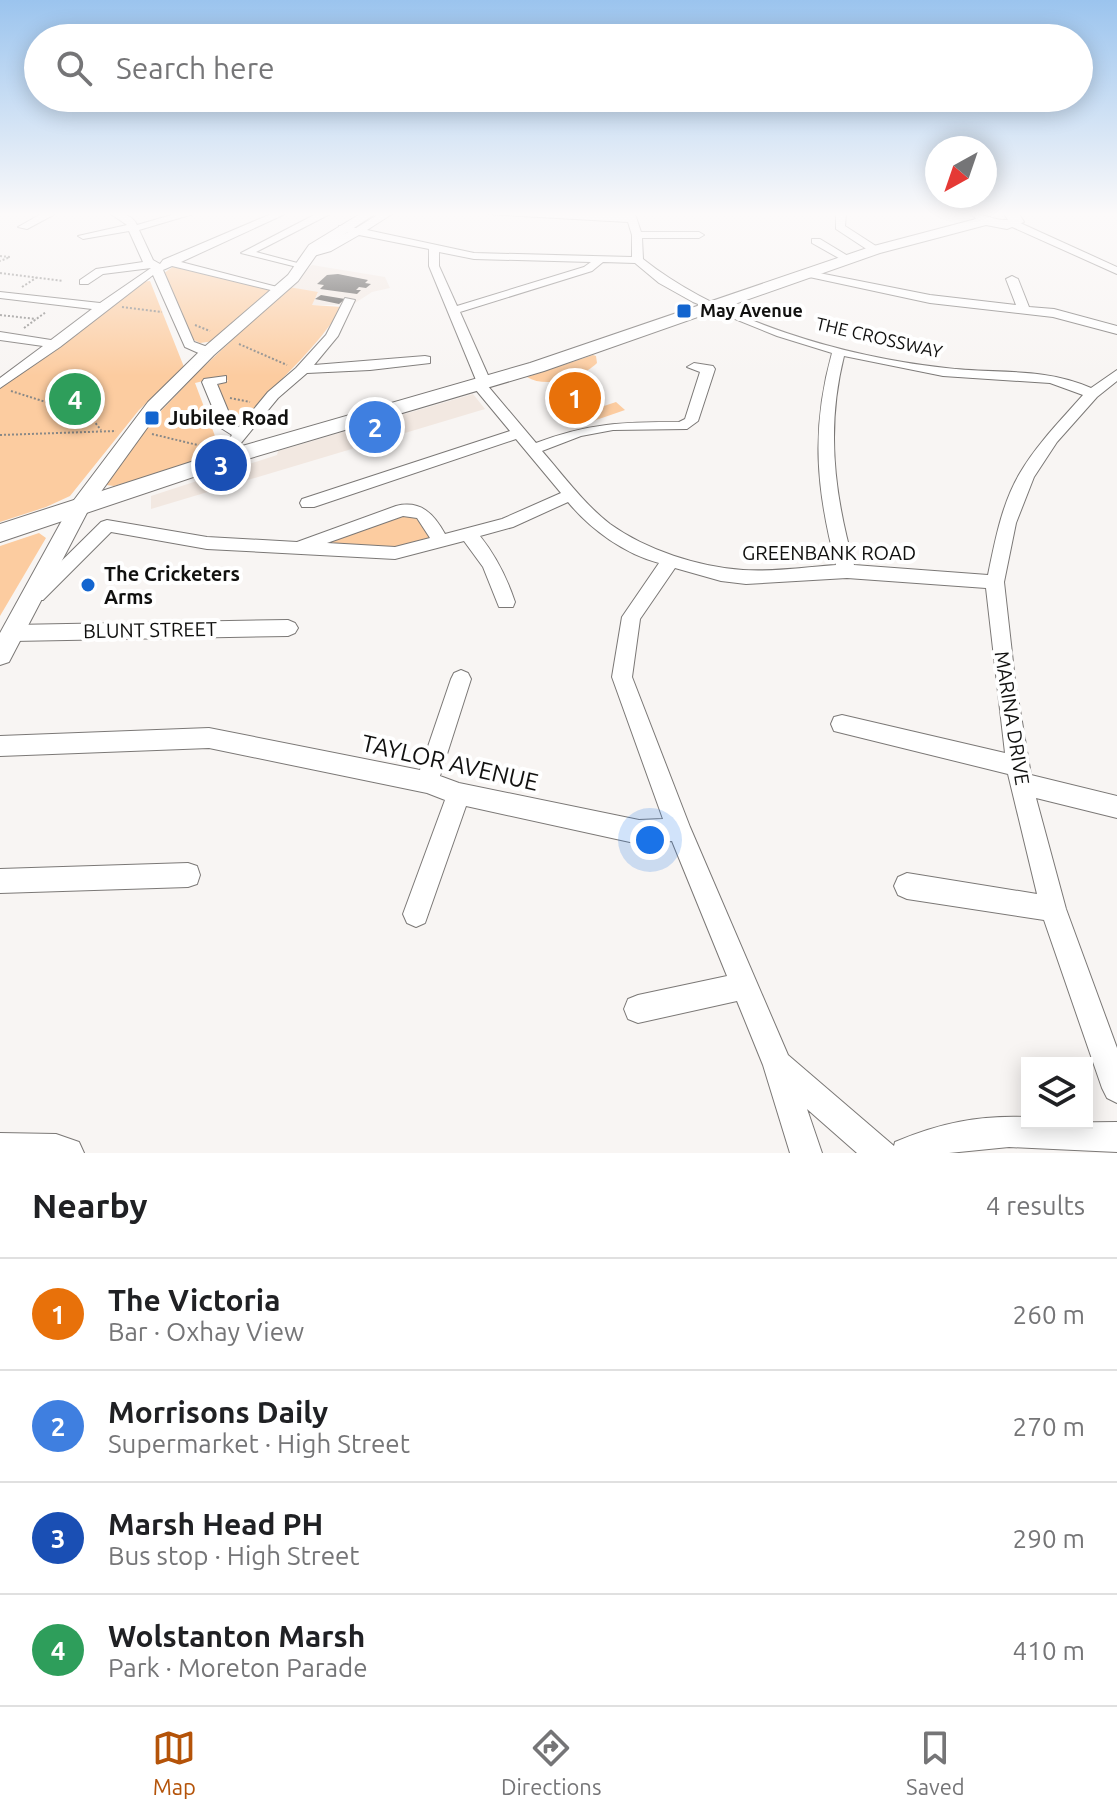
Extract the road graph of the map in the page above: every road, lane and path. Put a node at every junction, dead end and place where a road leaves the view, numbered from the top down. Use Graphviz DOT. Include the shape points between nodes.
graph roads {
  1 [pos="125,268"];
  2 [pos="154,268"];
  3 [pos="158,268"];
  4 [pos="177,268"];
  5 [pos="299,268"];
  6 [pos="435,268"];
  7 [pos="589,268"];
  8 [pos="645,268"];
  9 [pos="820,268"];
  10 [pos="0,273"];
  11 [pos="804,273"];
  12 [pos="1012,279"];
  13 [pos="63,281"];
  14 [pos="84,282"];
  15 [pos="279,289"];
  16 [pos="0,295"];
  17 [pos="60,302"];
  18 [pos="347,303"];
  19 [pos="708,306"];
  20 [pos="108,307"];
  21 [pos="1023,307"];
  22 [pos="452,311"];
  23 [pos="0,315"];
  24 [pos="177,318"];
  25 [pos="36,319"];
  26 [pos="191,330"];
  27 [pos="1117,330"];
  28 [pos="225,337"];
  29 [pos="4,340"];
  30 [pos="52,347"];
  31 [pos="407,351"];
  32 [pos="839,351"];
  33 [pos="208,352"];
  34 [pos="425,360"];
  35 [pos="370,366"];
  36 [pos="694,367"];
  37 [pos="303,370"];
  38 [pos="1117,374"];
  39 [pos="221,379"];
  40 [pos="481,383"];
  41 [pos="1,386"];
  42 [pos="1092,394"];
  43 [pos="214,396"];
  44 [pos="265,404"];
  45 [pos="80,412"];
  46 [pos="74,417"];
  47 [pos="68,429"];
  48 [pos="102,431"];
  49 [pos="123,431"];
  50 [pos="64,432"];
  51 [pos="241,433"];
  52 [pos="525,440"];
  53 [pos="114,441"];
  54 [pos="236,455"];
  55 [pos="570,495"];
  56 [pos="308,503"];
  57 [pos="81,504"];
  58 [pos="122,514"];
  59 [pos="107,526"];
  60 [pos="0,533"];
  61 [pos="468,534"];
  62 [pos="441,542"];
  63 [pos="301,546"];
  64 [pos="670,562"];
  65 [pos="847,571"];
  66 [pos="995,582"];
  67 [pos="31,600"];
  68 [pos="506,602"];
  69 [pos="288,628"];
  70 [pos="13,633"];
  71 [pos="0,655"];
  72 [pos="461,679"];
  73 [pos="842,724"];
  74 [pos="0,746"];
  75 [pos="1019,775"];
  76 [pos="427,782"];
  77 [pos="459,794"];
  78 [pos="1117,807"];
  79 [pos="679,829"];
  80 [pos="188,875"];
  81 [pos="0,881"];
  82 [pos="907,886"];
  83 [pos="1053,909"];
  84 [pos="416,914"];
  85 [pos="743,986"];
  86 [pos="638,1009"];
  87 [pos="778,1065"];
  88 [pos="1117,1088"];
  89 [pos="1117,1137"];
  90 [pos="0,1148"];
  91 [pos="68,1153"];
  92 [pos="806,1153"];
  93 [pos="881,1153"];
  94 [pos="906,1153"];
  1 -- 14 [label="street" via="105,270"];
  2 -- 20 [label="street"];
  3 -- 24 [label="street"];
  4 -- 15 [label="street"];
  5 -- 15 [label="main road"];
  6 -- 22 [label="street, GREENBANK ROAD"];
  7 -- 22 [label="street"];
  8 -- 19 [label="street"];
  9 -- 11 [label="highway"];
  10 -- 13 [label="path"];
  11 -- 19 [label="highway"];
  11 -- 21 [label="street" via="930,299"];
  12 -- 21 [label="street"];
  15 -- 28 [label="main road"];
  16 -- 17 [label="street"];
  17 -- 20 [label="street"];
  17 -- 25 [label="path"];
  18 -- 37 [label="street" via="332,336"];
  19 -- 32 [label="street, THE CROSSWAY"];
  19 -- 40 [label="highway"];
  20 -- 24 [label="path"];
  20 -- 30 [label="street"];
  21 -- 27 [label="street"];
  22 -- 40 [label="street, GREENBANK ROAD"];
  23 -- 25 [label="path"];
  24 -- 33 [label="street" via="189,344"];
  25 -- 29 [label="path"];
  26 -- 28 [label="path" via="187,322"];
  28 -- 33 [label="main road"];
  28 -- 37 [label="path"];
  29 -- 30 [label="street"];
  30 -- 41 [label="street"];
  31 -- 35 [label="street" via="373,356"];
  32 -- 42 [label="street, THE CROSSWAY" via="915,369 1064,382"];
  32 -- 65 [label="street" via="822,442 832,519"];
  33 -- 57 [label="main road" via="154,406"];
  34 -- 35 [label="street"];
  35 -- 37 [label="street"];
  36 -- 52 [label="street" via="708,369 691,421 682,426 613,426"];
  37 -- 44 [label="street"];
  38 -- 42 [label="street, MARINA DRIVE"];
  39 -- 43 [label="street" via="209,382"];
  40 -- 52 [label="street, GREENBANK ROAD"];
  40 -- 54 [label="highway"];
  41 -- 45 [label="path"];
  42 -- 66 [label="street, MARINA DRIVE" via="1026,476 1008,523"];
  43 -- 44 [label="path"];
  43 -- 51 [label="street" via="228,428"];
  44 -- 51 [label="street"];
  45 -- 46 [label="path"];
  45 -- 48 [label="path"];
  47 -- 50 [label="path"];
  49 -- 53 [label="path"];
  51 -- 54 [label="street" via="233,443"];
  52 -- 55 [label="street, GREENBANK ROAD"];
  52 -- 56 [label="street"];
  54 -- 57 [label="highway"];
  55 -- 61 [label="street"];
  55 -- 64 [label="street, GREENBANK ROAD" via="604,528"];
  57 -- 60 [label="highway"];
  57 -- 67 [label="main road"];
  58 -- 59 [label="street"];
  59 -- 63 [label="street" via="207,543"];
  59 -- 67 [label="street"];
  61 -- 62 [label="street"];
  61 -- 68 [label="street" via="486,555"];
  62 -- 63 [label="street" via="395,553"];
  62 -- 63 [label="street" via="424,513 402,510"];
  64 -- 65 [label="street, GREENBANK ROAD" via="746,577"];
  64 -- 79 [label="street" via="631,617 622,677"];
  65 -- 66 [label="street, GREENBANK ROAD"];
  66 -- 75 [label="street, MARINA DRIVE"];
  67 -- 70 [label="main road"];
  69 -- 70 [label="street, BLUNT STREET"];
  70 -- 71 [label="main road"];
  72 -- 76 [label="street"];
  73 -- 75 [label="street"];
  74 -- 76 [label="street, TAYLOR AVENUE" via="209,738"];
  75 -- 78 [label="street"];
  75 -- 83 [label="street, MARINA DRIVE"];
  76 -- 77 [label="street, TAYLOR AVENUE"];
  77 -- 79 [label="street, TAYLOR AVENUE" via="639,832"];
  77 -- 84 [label="street"];
  79 -- 85 [label="street"];
  80 -- 81 [label="street"];
  82 -- 83 [label="street"];
  83 -- 88 [label="street, MARINA DRIVE"];
  85 -- 86 [label="street"];
  85 -- 87 [label="street"];
  87 -- 92 [label="street"];
  87 -- 93 [label="street"];
  89 -- 94 [label="street" via="971,1132"];
  90 -- 91 [label="street"];
}
